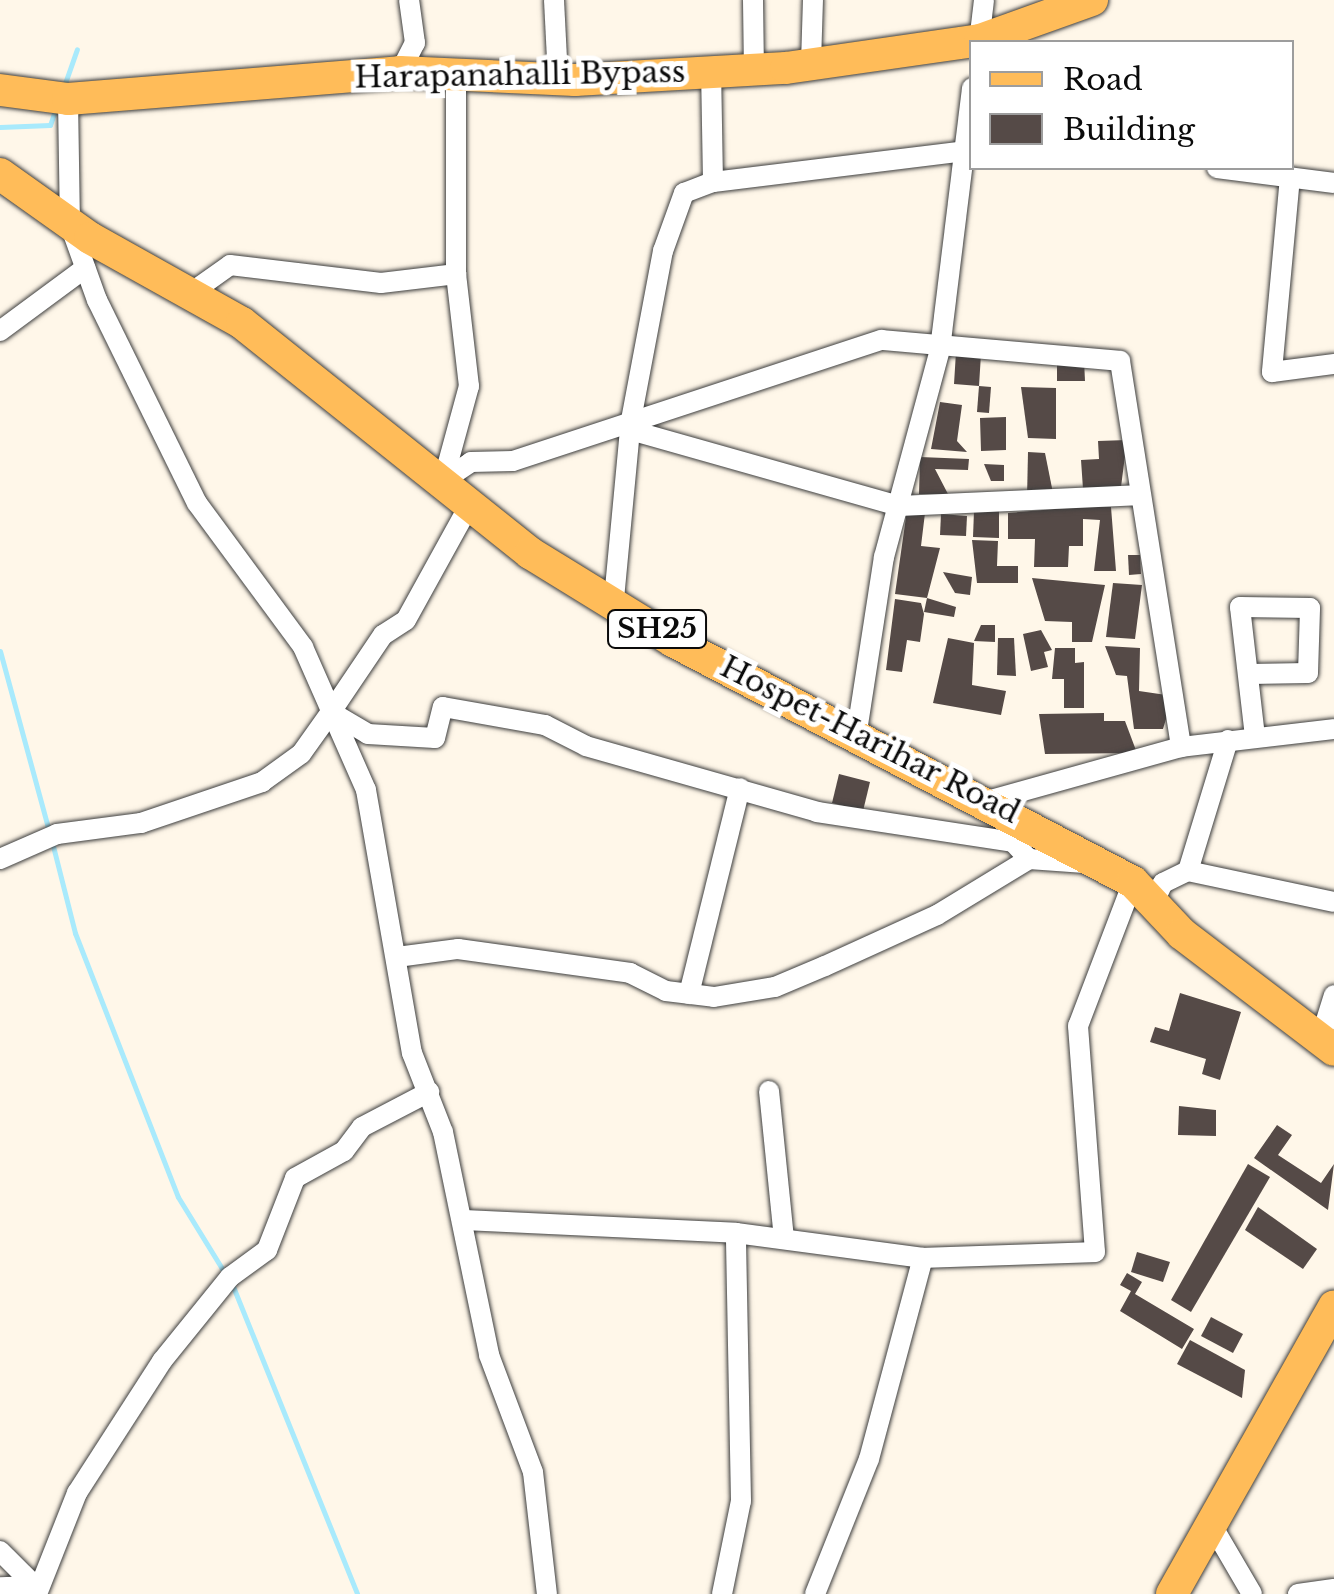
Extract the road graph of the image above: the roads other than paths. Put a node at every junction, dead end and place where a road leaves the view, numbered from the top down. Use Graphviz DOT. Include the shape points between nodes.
graph roads {
  1 [pos="409,0"];
  2 [pos="554,0"];
  3 [pos="753,0"];
  4 [pos="813,0"];
  5 [pos="984,0"];
  6 [pos="1092,0"];
  7 [pos="980,40"];
  8 [pos="983,40"];
  9 [pos="969,42"];
  10 [pos="812,63"];
  11 [pos="754,70"];
  12 [pos="400,72"];
  13 [pos="711,72"];
  14 [pos="456,74"];
  15 [pos="558,79"];
  16 [pos="0,90"];
  17 [pos="68,98"];
  18 [pos="969,112"];
  19 [pos="965,151"];
  20 [pos="1233,170"];
  21 [pos="0,174"];
  22 [pos="1290,177"];
  23 [pos="714,182"];
  24 [pos="1334,183"];
  25 [pos="70,225"];
  26 [pos="86,268"];
  27 [pos="456,274"];
  28 [pos="195,290"];
  29 [pos="0,331"];
  30 [pos="940,349"];
  31 [pos="1334,364"];
  32 [pos="630,425"];
  33 [pos="443,481"];
  34 [pos="1138,495"];
  35 [pos="470,504"];
  36 [pos="898,506"];
  37 [pos="614,598"];
  38 [pos="1250,674"];
  39 [pos="331,712"];
  40 [pos="1334,728"];
  41 [pos="857,731"];
  42 [pos="1255,737"];
  43 [pos="1228,740"];
  44 [pos="1181,747"];
  45 [pos="740,788"];
  46 [pos="991,800"];
  47 [pos="0,859"];
  48 [pos="1029,859"];
  49 [pos="1102,864"];
  50 [pos="1188,872"];
  51 [pos="1143,893"];
  52 [pos="1334,902"];
  53 [pos="398,957"];
  54 [pos="689,994"];
  55 [pos="1334,995"];
  56 [pos="1327,1045"];
  57 [pos="769,1091"];
  58 [pos="429,1092"];
  59 [pos="464,1220"];
  60 [pos="736,1233"];
  61 [pos="784,1238"];
  62 [pos="923,1258"];
  63 [pos="1334,1308"];
  64 [pos="1210,1522"];
  65 [pos="0,1551"];
  66 [pos="0,1586"];
  67 [pos="1334,1589"];
  68 [pos="36,1590"];
  69 [pos="547,1594"];
  70 [pos="722,1594"];
  71 [pos="814,1594"];
  72 [pos="1172,1594"];
  73 [pos="1252,1594"];
  74 [pos="1298,1594"];
  1 -- 12 [label="street" via="415,42"];
  2 -- 15 [label="street"];
  3 -- 11 [label="street"];
  4 -- 10 [label="street"];
  5 -- 7 [label="street"];
  6 -- 8 [label="main road, Harapanahalli Bypass"];
  9 -- 10 [label="main road, Harapanahalli Bypass"];
  10 -- 11 [label="main road, Harapanahalli Bypass"];
  11 -- 13 [label="main road, Harapanahalli Bypass"];
  12 -- 14 [label="main road, Harapanahalli Bypass"];
  12 -- 17 [label="main road, Harapanahalli Bypass"];
  13 -- 15 [label="main road, Harapanahalli Bypass"];
  13 -- 23 [label="street"];
  14 -- 15 [label="main road, Harapanahalli Bypass"];
  14 -- 27 [label="street"];
  16 -- 17 [label="main road, Harapanahalli Bypass"];
  17 -- 25 [label="street"];
  18 -- 19 [label="street"];
  19 -- 23 [label="street"];
  19 -- 30 [label="street"];
  20 -- 22 [label="street"];
  21 -- 25 [label="main road, Hospet-Harihar Road / SH25"];
  22 -- 24 [label="street"];
  22 -- 31 [label="street" via="1272,372"];
  23 -- 32 [label="street" via="684,193 663,251"];
  25 -- 26 [label="street"];
  25 -- 28 [label="main road, Hospet-Harihar Road / SH25"];
  26 -- 29 [label="street"];
  26 -- 39 [label="street" via="197,504 304,648"];
  27 -- 28 [label="street" via="382,283 230,264"];
  27 -- 33 [label="street" via="469,386"];
  28 -- 33 [label="main road, Hospet-Harihar Road / SH25"];
  30 -- 32 [label="street" via="882,340"];
  30 -- 34 [label="street" via="1120,361"];
  30 -- 36 [label="street"];
  32 -- 33 [label="street" via="513,461 472,462"];
  32 -- 36 [label="street"];
  32 -- 37 [label="street"];
  33 -- 35 [label="main road, Hospet-Harihar Road / SH25"];
  34 -- 36 [label="street"];
  34 -- 44 [label="street"];
  35 -- 37 [label="main road, Hospet-Harihar Road / SH25" via="530,553"];
  35 -- 39 [label="street" via="406,620 383,635"];
  36 -- 41 [label="street"];
  37 -- 41 [label="main road, Hospet-Harihar Road / SH25" via="673,640"];
  38 -- 38 [label="street" via="1240,607 1310,608 1308,674"];
  38 -- 42 [label="street"];
  39 -- 45 [label="street" via="368,734 435,738 443,707 466,708"];
  39 -- 47 [label="street" via="301,754 262,782 141,823 48,837"];
  39 -- 53 [label="street" via="374,818"];
  40 -- 42 [label="street"];
  41 -- 46 [label="main road, Hospet-Harihar Road / SH25"];
  42 -- 43 [label="street"];
  43 -- 44 [label="street"];
  43 -- 50 [label="street"];
  44 -- 46 [label="street"];
  45 -- 48 [label="street" via="875,825 1013,842"];
  45 -- 54 [label="street"];
  46 -- 49 [label="main road, Hospet-Harihar Road / SH25"];
  48 -- 49 [label="street"];
  48 -- 54 [label="street" via="936,916 776,988"];
  49 -- 51 [label="main road, Hospet-Harihar Road / SH25"];
  50 -- 51 [label="street"];
  50 -- 52 [label="street"];
  51 -- 56 [label="main road, Hospet-Harihar Road / SH25"];
  51 -- 62 [label="street" via="1078,1026 1095,1252"];
  53 -- 54 [label="street" via="458,949 630,973"];
  53 -- 58 [label="street" via="412,1053"];
  55 -- 56 [label="street"];
  57 -- 61 [label="street"];
  58 -- 59 [label="street"];
  58 -- 68 [label="street" via="362,1127 344,1151 295,1178 268,1250 230,1277 162,1361 77,1493"];
  59 -- 60 [label="street"];
  59 -- 69 [label="street" via="489,1355 533,1472"];
  60 -- 61 [label="street"];
  60 -- 70 [label="street" via="741,1502"];
  61 -- 62 [label="street"];
  62 -- 71 [label="street" via="869,1460"];
  63 -- 64 [label="main road"];
  64 -- 72 [label="main road"];
  64 -- 73 [label="street"];
  65 -- 68 [label="street"];
  66 -- 68 [label="street"];
  67 -- 74 [label="street"];
}
